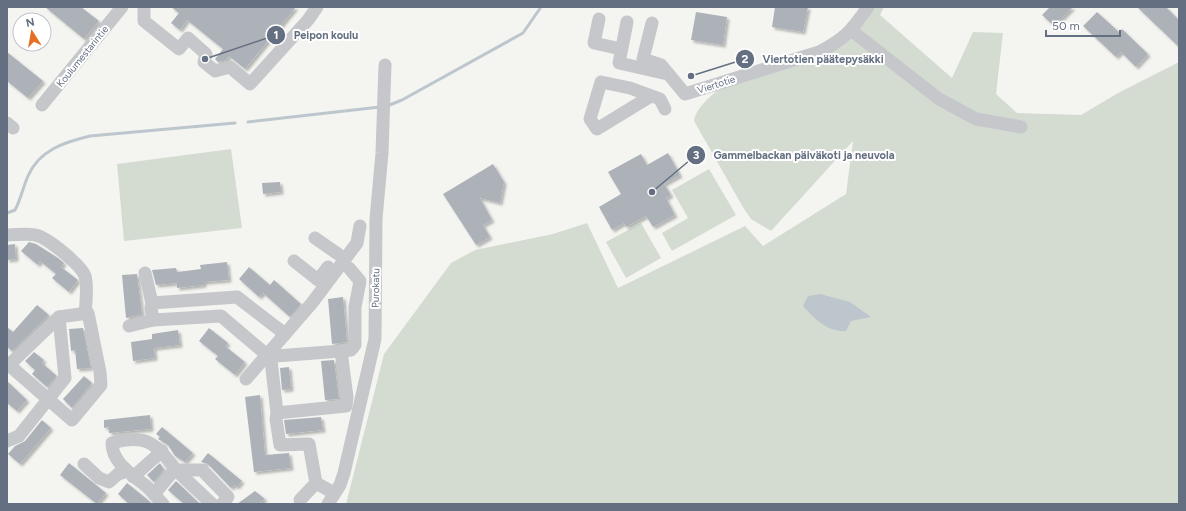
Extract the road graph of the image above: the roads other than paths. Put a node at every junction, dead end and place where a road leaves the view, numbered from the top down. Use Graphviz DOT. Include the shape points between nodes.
graph roads {
  1 [pos="122,7"];
  2 [pos="144,7"];
  3 [pos="317,7"];
  4 [pos="868,7"];
  5 [pos="599,19"];
  6 [pos="626,22"];
  7 [pos="652,23"];
  8 [pos="852,31"];
  9 [pos="621,50"];
  10 [pos="385,65"];
  11 [pos="669,74"];
  12 [pos="651,96"];
  13 [pos="42,105"];
  14 [pos="665,109"];
  15 [pos="1021,127"];
  16 [pos="376,220"];
  17 [pos="360,226"];
  18 [pos="7,235"];
  19 [pos="315,238"];
  20 [pos="338,254"];
  21 [pos="294,261"];
  22 [pos="349,268"];
  23 [pos="145,273"];
  24 [pos="360,281"];
  25 [pos="375,282"];
  26 [pos="152,303"];
  27 [pos="85,314"];
  28 [pos="59,317"];
  29 [pos="153,320"];
  30 [pos="128,326"];
  31 [pos="285,334"];
  32 [pos="341,351"];
  33 [pos="267,355"];
  34 [pos="8,364"];
  35 [pos="246,379"];
  36 [pos="50,400"];
  37 [pos="277,413"];
  38 [pos="7,441"];
  39 [pos="162,451"];
  40 [pos="84,464"];
  41 [pos="176,469"];
  42 [pos="130,474"];
  43 [pos="316,483"];
  44 [pos="158,499"];
  45 [pos="331,499"];
  46 [pos="300,500"];
  47 [pos="212,504"];
  48 [pos="222,504"];
  1 -- 13 [label="street, Koulumestarintie"];
  2 -- 3 [label="street" via="144,20 178,49 188,38 206,54 204,62 215,71 230,67 250,84"];
  4 -- 8 [label="street, Viertotie"];
  5 -- 9 [label="street" via="594,43"];
  6 -- 9 [label="street"];
  7 -- 11 [label="street" via="643,59 661,65"];
  8 -- 11 [label="street, Viertotie" via="819,52 685,94"];
  8 -- 15 [label="street" via="939,99 976,119"];
  9 -- 11 [label="street" via="619,63"];
  10 -- 16 [label="street, Purokatu"];
  12 -- 12 [label="street" via="630,88 601,82 590,119 597,129"];
  12 -- 14 [label="street" via="660,99"];
  16 -- 17 [label="street" via="369,220"];
  16 -- 25 [label="street, Purokatu"];
  17 -- 20 [label="street"];
  17 -- 31 [label="street" via="357,243"];
  18 -- 27 [label="street" via="35,235 49,241 80,269 85,276"];
  19 -- 20 [label="street"];
  20 -- 21 [label="street" via="318,280"];
  22 -- 24 [label="street"];
  23 -- 26 [label="street"];
  24 -- 25 [label="street"];
  24 -- 32 [label="street" via="355,307 355,345 351,350"];
  25 -- 45 [label="street, Purokatu" via="375,339 370,365 344,473"];
  26 -- 29 [label="street"];
  26 -- 31 [label="street" via="237,296"];
  27 -- 28 [label="street"];
  27 -- 36 [label="street" via="88,314 100,372 100,385 72,420"];
  28 -- 34 [label="street"];
  28 -- 36 [label="street" via="65,378"];
  29 -- 30 [label="street"];
  29 -- 33 [label="street" via="221,316"];
  31 -- 33 [label="street"];
  32 -- 37 [label="street" via="346,406"];
  32 -- 37 [label="street" via="276,356 271,360"];
  33 -- 35 [label="street"];
  34 -- 36 [label="street"];
  36 -- 38 [label="street" via="19,436"];
  37 -- 43 [label="street" via="280,445 309,444"];
  39 -- 41 [label="street"];
  39 -- 42 [label="street"];
  39 -- 42 [label="street" via="148,440 112,443 112,451"];
  40 -- 42 [label="street" via="99,478 109,482 118,474"];
  41 -- 44 [label="street"];
  41 -- 47 [label="street"];
  41 -- 48 [label="street" via="202,470 228,497"];
  42 -- 44 [label="street"];
  43 -- 45 [label="street"];
  43 -- 46 [label="street"];
}
